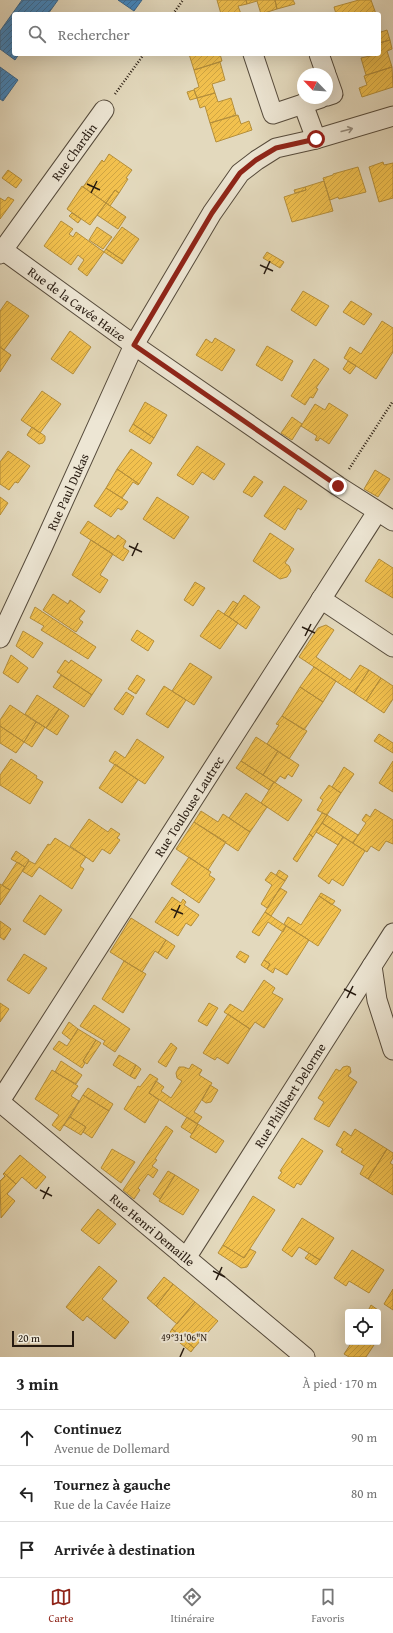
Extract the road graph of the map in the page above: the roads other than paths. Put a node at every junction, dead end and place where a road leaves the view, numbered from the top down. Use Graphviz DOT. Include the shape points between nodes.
graph roads {
  1 [pos="254,56"];
  2 [pos="320,56"];
  3 [pos="324,68"];
  4 [pos="303,104"];
  5 [pos="104,110"];
  6 [pos="393,116"];
  7 [pos="316,139"];
  8 [pos="1,250"];
  9 [pos="134,345"];
  10 [pos="377,512"];
  11 [pos="393,521"];
  12 [pos="321,599"];
  13 [pos="0,638"];
  14 [pos="393,647"];
  15 [pos="393,933"];
  16 [pos="372,966"];
  17 [pos="393,1050"];
  18 [pos="0,1102"];
  19 [pos="186,1258"];
  20 [pos="305,1357"];
  1 -- 4 [label="street" via="273,114"];
  2 -- 3 [label="street"];
  4 -- 7 [label="street"];
  5 -- 8 [label="street, Rue Chardin"];
  7 -- 6 [label="street, Rue Paul Dukas, one-way"];
  7 -- 9 [label="street, Rue Paul Dukas" via="276,148 240,173 212,213"];
  8 -- 9 [label="street, Rue de la Cavée Haize"];
  9 -- 10 [label="street, Rue de la Cavée Haize"];
  9 -- 13 [label="street, Rue Paul Dukas"];
  10 -- 11 [label="street, Rue de la Cavée Haize"];
  10 -- 12 [label="street, Rue Toulouse Lautrec"];
  12 -- 14 [label="street"];
  12 -- 18 [label="street, Rue Toulouse Lautrec"];
  15 -- 16 [label="street, Rue Philibert Delorme"];
  16 -- 17 [label="street" via="378,1000"];
  16 -- 19 [label="street, Rue Philibert Delorme"];
  18 -- 19 [label="street, Rue Henri Demaille"];
  19 -- 20 [label="street, Rue Henri Demaille"];
}
